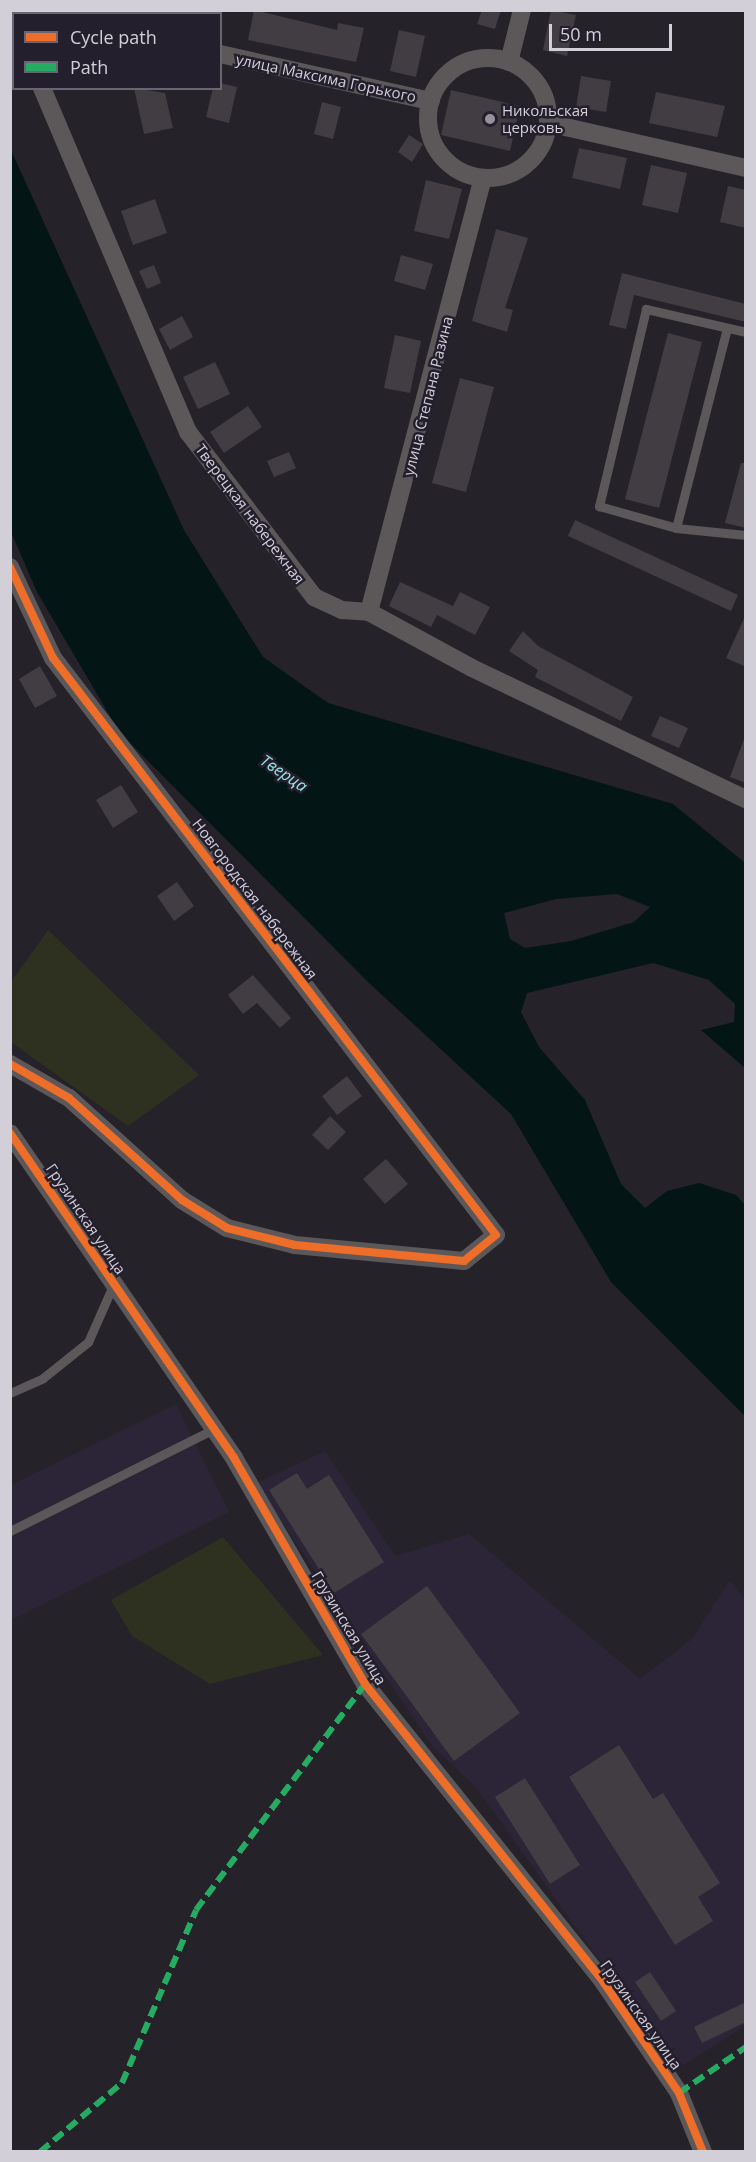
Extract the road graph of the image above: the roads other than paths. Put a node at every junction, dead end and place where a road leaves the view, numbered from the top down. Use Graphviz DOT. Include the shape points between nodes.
graph roads {
  1 [pos="522,10"];
  2 [pos="222,54"];
  3 [pos="509,62"];
  4 [pos="43,90"];
  5 [pos="430,101"];
  6 [pos="548,123"];
  7 [pos="746,168"];
  8 [pos="483,178"];
  9 [pos="727,328"];
  10 [pos="746,332"];
  11 [pos="676,528"];
  12 [pos="746,535"];
  13 [pos="10,567"];
  14 [pos="369,612"];
  15 [pos="746,799"];
  16 [pos="10,1064"];
  17 [pos="10,1133"];
  18 [pos="114,1283"];
  19 [pos="10,1393"];
  20 [pos="214,1429"];
  21 [pos="10,1531"];
  22 [pos="703,2151"];
  1 -- 3 [label="street"];
  2 -- 5 [label="street, улица Максима Горького"];
  3 -- 5 [label="street" via="477,59 461,64 448,74"];
  3 -- 6 [label="street" via="543,93"];
  4 -- 14 [label="street, Тверецкая набережная" via="188,432 314,597 342,610"];
  5 -- 8 [label="street" via="429,127 439,152 451,165"];
  6 -- 7 [label="street"];
  6 -- 8 [label="street" via="527,164"];
  8 -- 14 [label="street, улица Степана Разина"];
  9 -- 10 [label="lane"];
  9 -- 11 [label="lane"];
  9 -- 11 [label="lane" via="646,309 599,506"];
  11 -- 12 [label="lane"];
  13 -- 16 [label="street, Новгородская набережная" via="53,658 496,1236 464,1261 295,1245 227,1228 182,1200 69,1098"];
  14 -- 15 [label="street, Тверецкая набережная" via="471,668"];
  17 -- 18 [label="street, Грузинская улица"];
  18 -- 19 [label="lane" via="88,1342 43,1378"];
  18 -- 20 [label="street, Грузинская улица"];
  20 -- 21 [label="lane"];
  20 -- 22 [label="street, Грузинская улица" via="365,1684 600,1977 679,2093"];
}
